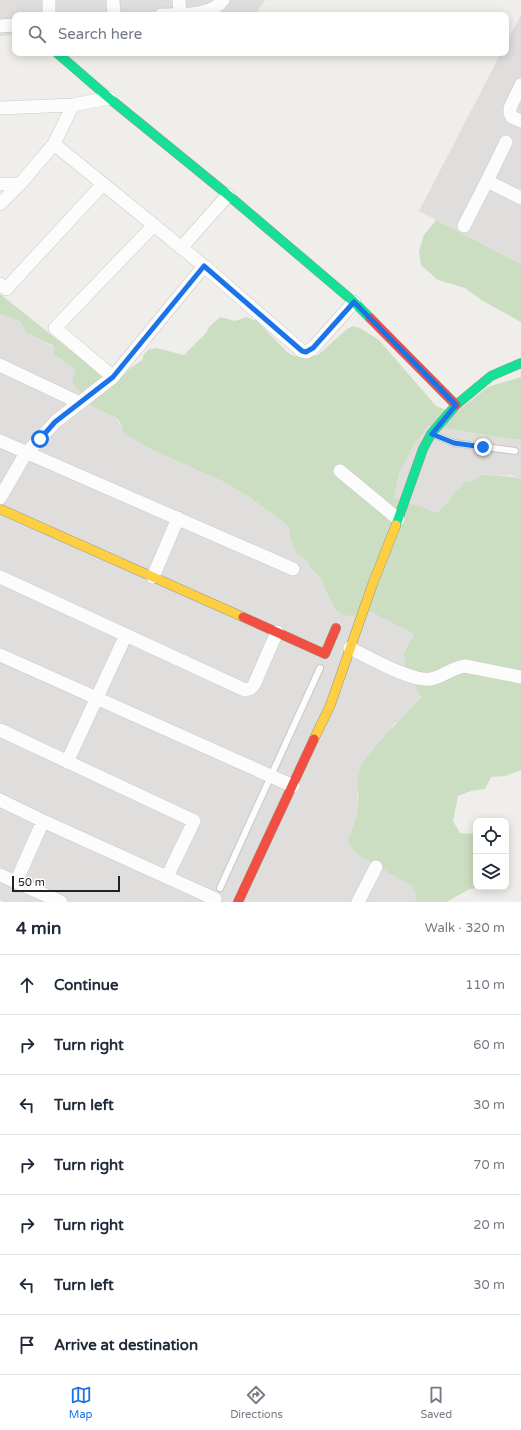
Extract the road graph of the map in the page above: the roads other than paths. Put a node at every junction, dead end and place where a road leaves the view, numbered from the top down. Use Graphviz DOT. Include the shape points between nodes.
graph roads {
  1 [pos="49,0"];
  2 [pos="113,0"];
  3 [pos="179,0"];
  4 [pos="223,0"];
  5 [pos="49,12"];
  6 [pos="114,12"];
  7 [pos="180,12"];
  8 [pos="203,12"];
  9 [pos="12,25"];
  10 [pos="0,26"];
  11 [pos="60,56"];
  12 [pos="521,84"];
  13 [pos="109,98"];
  14 [pos="73,105"];
  15 [pos="0,108"];
  16 [pos="521,121"];
  17 [pos="506,142"];
  18 [pos="54,144"];
  19 [pos="487,181"];
  20 [pos="0,184"];
  21 [pos="20,184"];
  22 [pos="103,184"];
  23 [pos="228,195"];
  24 [pos="521,198"];
  25 [pos="0,204"];
  26 [pos="154,225"];
  27 [pos="464,226"];
  28 [pos="181,248"];
  29 [pos="204,266"];
  30 [pos="0,284"];
  31 [pos="354,302"];
  32 [pos="521,363"];
  33 [pos="0,365"];
  34 [pos="113,377"];
  35 [pos="80,403"];
  36 [pos="456,405"];
  37 [pos="432,434"];
  38 [pos="0,441"];
  39 [pos="515,451"];
  40 [pos="26,453"];
  41 [pos="340,470"];
  42 [pos="0,498"];
  43 [pos="0,509"];
  44 [pos="178,518"];
  45 [pos="398,519"];
  46 [pos="293,569"];
  47 [pos="153,577"];
  48 [pos="0,578"];
  49 [pos="336,628"];
  50 [pos="277,632"];
  51 [pos="126,635"];
  52 [pos="350,648"];
  53 [pos="0,655"];
  54 [pos="320,668"];
  55 [pos="521,677"];
  56 [pos="97,698"];
  57 [pos="0,730"];
  58 [pos="67,762"];
  59 [pos="270,776"];
  60 [pos="293,786"];
  61 [pos="0,800"];
  62 [pos="43,821"];
  63 [pos="376,867"];
  64 [pos="0,875"];
  65 [pos="167,878"];
  66 [pos="16,882"];
  67 [pos="220,888"];
  68 [pos="61,902"];
  69 [pos="214,902"];
  70 [pos="238,902"];
  71 [pos="358,902"];
  1 -- 5 [label="street"];
  2 -- 6 [label="street"];
  3 -- 7 [label="street"];
  4 -- 8 [label="street" via="214,8"];
  9 -- 10 [label="street"];
  11 -- 13 [label="street"];
  12 -- 16 [label="street" via="510,113 512,117"];
  13 -- 14 [label="street"];
  13 -- 23 [label="street"];
  14 -- 15 [label="street"];
  14 -- 18 [label="street"];
  17 -- 19 [label="street"];
  18 -- 21 [label="street"];
  18 -- 22 [label="street"];
  19 -- 24 [label="street"];
  19 -- 27 [label="street"];
  20 -- 21 [label="street"];
  21 -- 25 [label="street"];
  22 -- 26 [label="street"];
  22 -- 30 [label="street" via="6,289"];
  23 -- 28 [label="street"];
  23 -- 31 [label="street"];
  26 -- 28 [label="street"];
  26 -- 34 [label="street" via="55,328"];
  28 -- 29 [label="street"];
  29 -- 31 [label="street" via="306,352 313,348"];
  29 -- 34 [label="street"];
  31 -- 36 [label="street"];
  32 -- 36 [label="street" via="491,376"];
  33 -- 35 [label="street"];
  34 -- 35 [label="street"];
  35 -- 40 [label="street" via="55,422"];
  36 -- 37 [label="street"];
  37 -- 39 [label="lane" via="454,443"];
  37 -- 45 [label="street" via="423,449"];
  38 -- 40 [label="street"];
  40 -- 42 [label="street"];
  40 -- 44 [label="street"];
  41 -- 45 [label="street"];
  43 -- 47 [label="street"];
  44 -- 46 [label="street"];
  44 -- 47 [label="street"];
  45 -- 52 [label="street"];
  47 -- 50 [label="street"];
  48 -- 51 [label="street"];
  49 -- 50 [label="street" via="325,654"];
  50 -- 51 [label="street" via="254,685 245,690"];
  51 -- 56 [label="street"];
  52 -- 55 [label="street" via="408,675 426,679 466,666"];
  52 -- 60 [label="street" via="330,706"];
  53 -- 56 [label="street"];
  54 -- 59 [label="lane"];
  56 -- 58 [label="street"];
  56 -- 59 [label="street"];
  57 -- 58 [label="street"];
  58 -- 65 [label="street" via="194,821"];
  59 -- 60 [label="street"];
  59 -- 67 [label="lane"];
  60 -- 70 [label="street"];
  61 -- 62 [label="street"];
  62 -- 65 [label="street"];
  62 -- 66 [label="street"];
  63 -- 71 [label="street"];
  64 -- 66 [label="street"];
  65 -- 69 [label="street" via="215,899"];
  66 -- 68 [label="street"];
}
